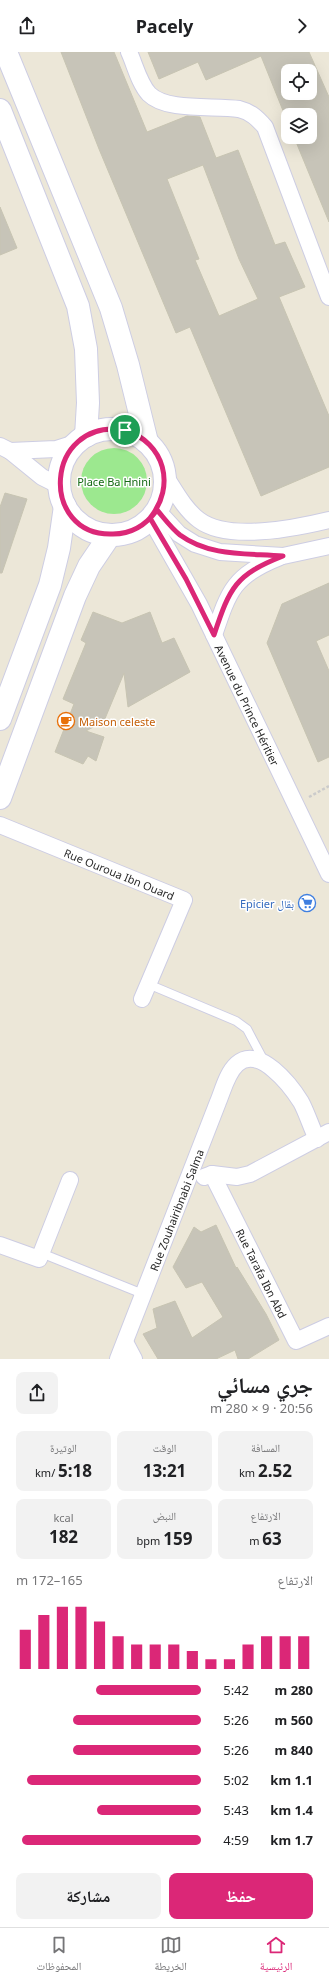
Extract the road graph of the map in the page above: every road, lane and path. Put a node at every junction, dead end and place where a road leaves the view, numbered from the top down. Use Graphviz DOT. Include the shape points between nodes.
graph roads {
  1 [pos="6,52"];
  2 [pos="129,52"];
  3 [pos="0,110"];
  4 [pos="329,297"];
  5 [pos="82,439"];
  6 [pos="147,442"];
  7 [pos="5,448"];
  8 [pos="164,474"];
  9 [pos="62,496"];
  10 [pos="153,514"];
  11 [pos="329,520"];
  12 [pos="110,534"];
  13 [pos="329,546"];
  14 [pos="283,556"];
  15 [pos="214,635"];
  16 [pos="5,688"];
  17 [pos="0,719"];
  18 [pos="329,786"];
  19 [pos="0,798"];
  20 [pos="296,804"];
  21 [pos="0,825"];
  22 [pos="329,874"];
  23 [pos="145,992"];
  24 [pos="265,1063"];
  25 [pos="323,1136"];
  26 [pos="212,1174"];
  27 [pos="70,1180"];
  28 [pos="188,1183"];
  29 [pos="0,1244"];
  30 [pos="41,1253"];
  31 [pos="143,1294"];
  32 [pos="329,1326"];
  33 [pos="124,1342"];
  34 [pos="118,1359"];
  35 [pos="134,1359"];
  1 -- 6 [label="main road" via="111,308"];
  2 -- 4 [label="street" via="144,87 155,98 178,105 247,111 265,127"];
  3 -- 5 [label="main road" via="78,306 86,349 88,403"];
  5 -- 6 [label="main road" via="100,431 115,429 130,432"];
  5 -- 7 [label="street" via="56,449"];
  5 -- 9 [label="main road" via="63,462"];
  6 -- 8 [label="main road" via="158,456"];
  7 -- 9 [label="street"];
  8 -- 10 [label="main road" via="164,490"];
  8 -- 11 [label="street" via="188,511 200,521 222,530 276,530"];
  9 -- 12 [label="main road" via="74,518 86,528"];
  9 -- 16 [label="main road" via="60,548 50,585"];
  10 -- 12 [label="main road" via="130,532"];
  10 -- 14 [label="street" via="179,534 208,549"];
  10 -- 15 [label="street, Avenue du Prince Héritier"];
  12 -- 19 [label="main road" via="82,580"];
  13 -- 14 [label="street"];
  14 -- 15 [label="street" via="260,565 238,582 228,596"];
  15 -- 20 [label="street, Avenue du Prince Héritier"];
  16 -- 17 [label="main road"];
  18 -- 20 [label="path"];
  20 -- 22 [label="street, Avenue du Prince Héritier"];
  21 -- 23 [label="street, Rue Ouroua Ibn Ouard" via="184,900"];
  23 -- 24 [label="lane" via="236,1021 247,1029"];
  24 -- 25 [label="street" via="282,1076"];
  24 -- 28 [label="street, Rue Zouhairibnabi Salma" via="250,1058 238,1063 227,1080"];
  25 -- 26 [label="street" via="250,1174 237,1177"];
  26 -- 28 [label="street"];
  26 -- 32 [label="street, Rue Tarafa Ibn Abd" via="296,1341"];
  27 -- 30 [label="street"];
  28 -- 31 [label="street, Rue Zouhairibnabi Salma"];
  29 -- 30 [label="street" via="39,1259"];
  30 -- 31 [label="lane"];
  31 -- 33 [label="street, Rue Zouhairibnabi Salma"];
  33 -- 34 [label="street, Rue Zouhairibnabi Salma"];
  33 -- 35 [label="street"];
}
